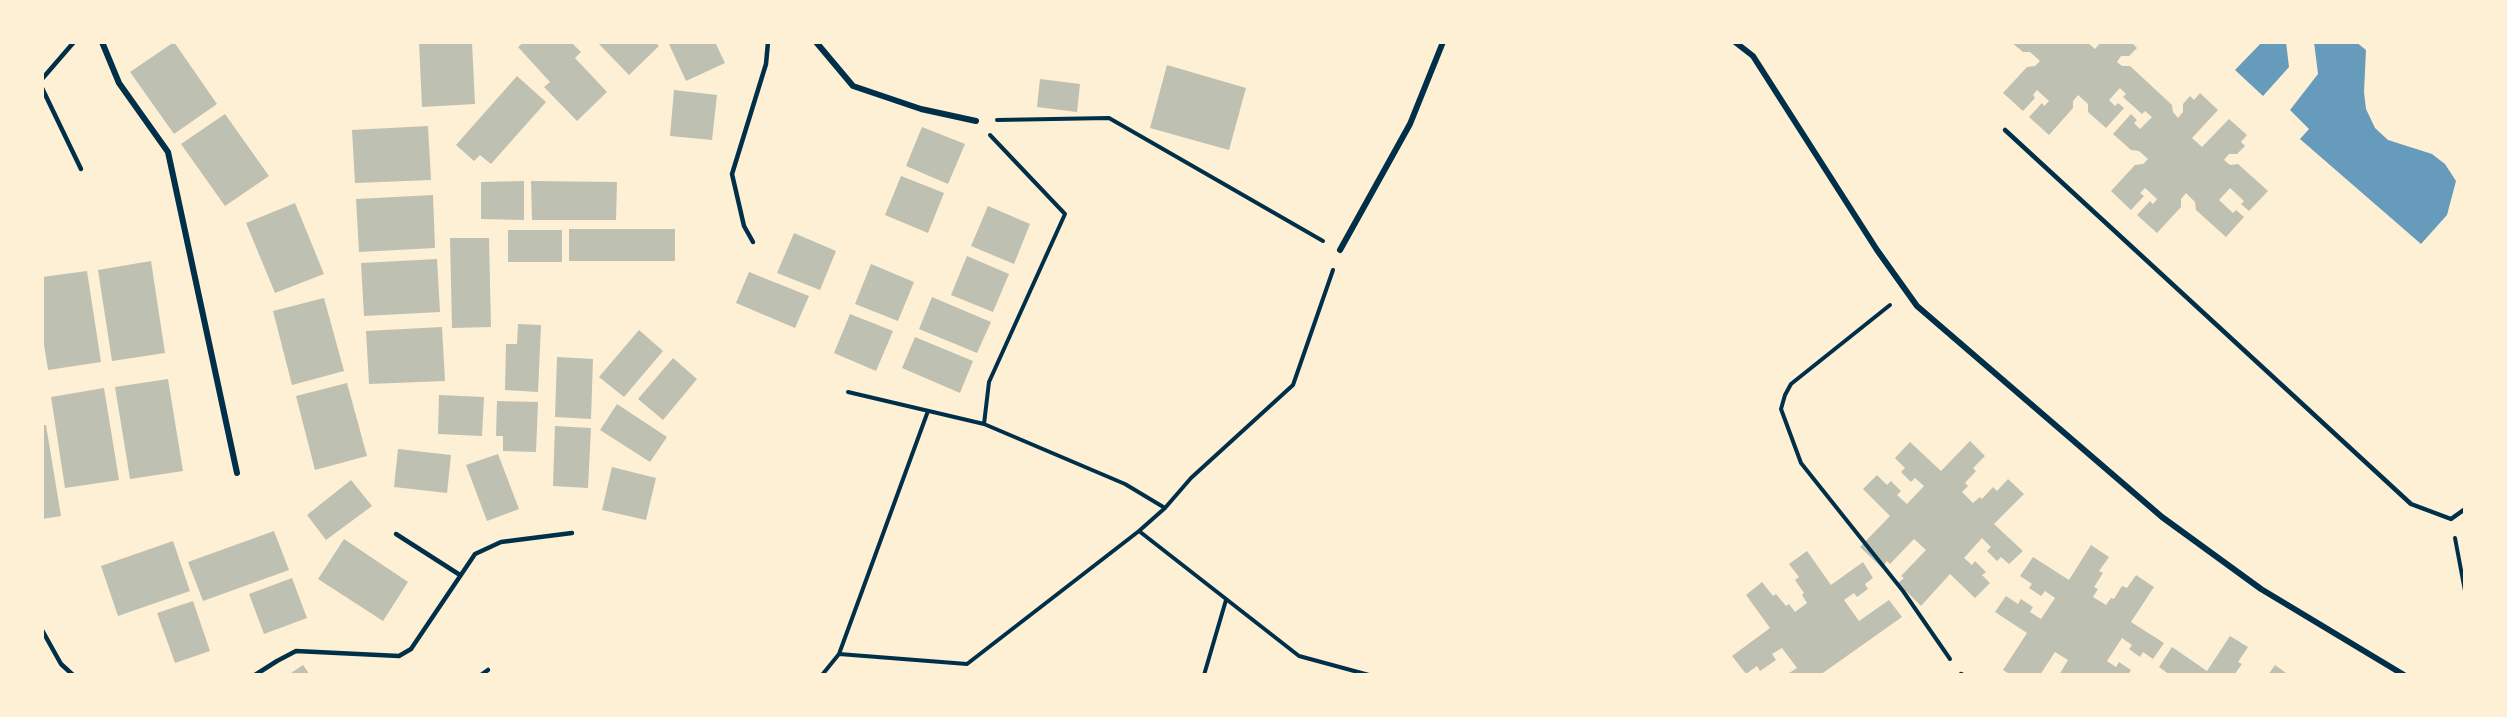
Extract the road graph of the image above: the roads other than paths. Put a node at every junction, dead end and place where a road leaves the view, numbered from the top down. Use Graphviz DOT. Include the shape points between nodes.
graph roads {
  1 [pos="74,42"];
  2 [pos="102,42"];
  3 [pos="768,42"];
  4 [pos="1443,42"];
  5 [pos="1735,42"];
  6 [pos="819,43"];
  7 [pos="42,80"];
  8 [pos="42,88"];
  9 [pos="976,121"];
  10 [pos="2005,130"];
  11 [pos="81,169"];
  12 [pos="753,242"];
  13 [pos="1340,250"];
  14 [pos="237,473"];
  15 [pos="2465,508"];
  16 [pos="572,533"];
  17 [pos="396,534"];
  18 [pos="460,575"];
  19 [pos="42,630"];
  20 [pos="488,670"];
  21 [pos="73,675"];
  22 [pos="255,675"];
  23 [pos="481,675"];
  24 [pos="2404,675"];
  1 -- 7 [label="lane"];
  2 -- 14 [label="street" via="119,83 168,152"];
  3 -- 12 [label="lane" via="766,64 732,174 744,226"];
  4 -- 13 [label="street" via="1410,124"];
  5 -- 24 [label="street" via="1753,56 1917,306 2163,517 2261,589"];
  6 -- 9 [label="street" via="854,86 921,109"];
  8 -- 11 [label="lane"];
  10 -- 15 [label="lane" via="2411,504 2451,519"];
  16 -- 18 [label="lane" via="501,542 475,554"];
  17 -- 18 [label="lane"];
  18 -- 22 [label="lane" via="411,649 399,656 296,651"];
  19 -- 21 [label="lane" via="61,664"];
  20 -- 23 [label="lane"];
}
